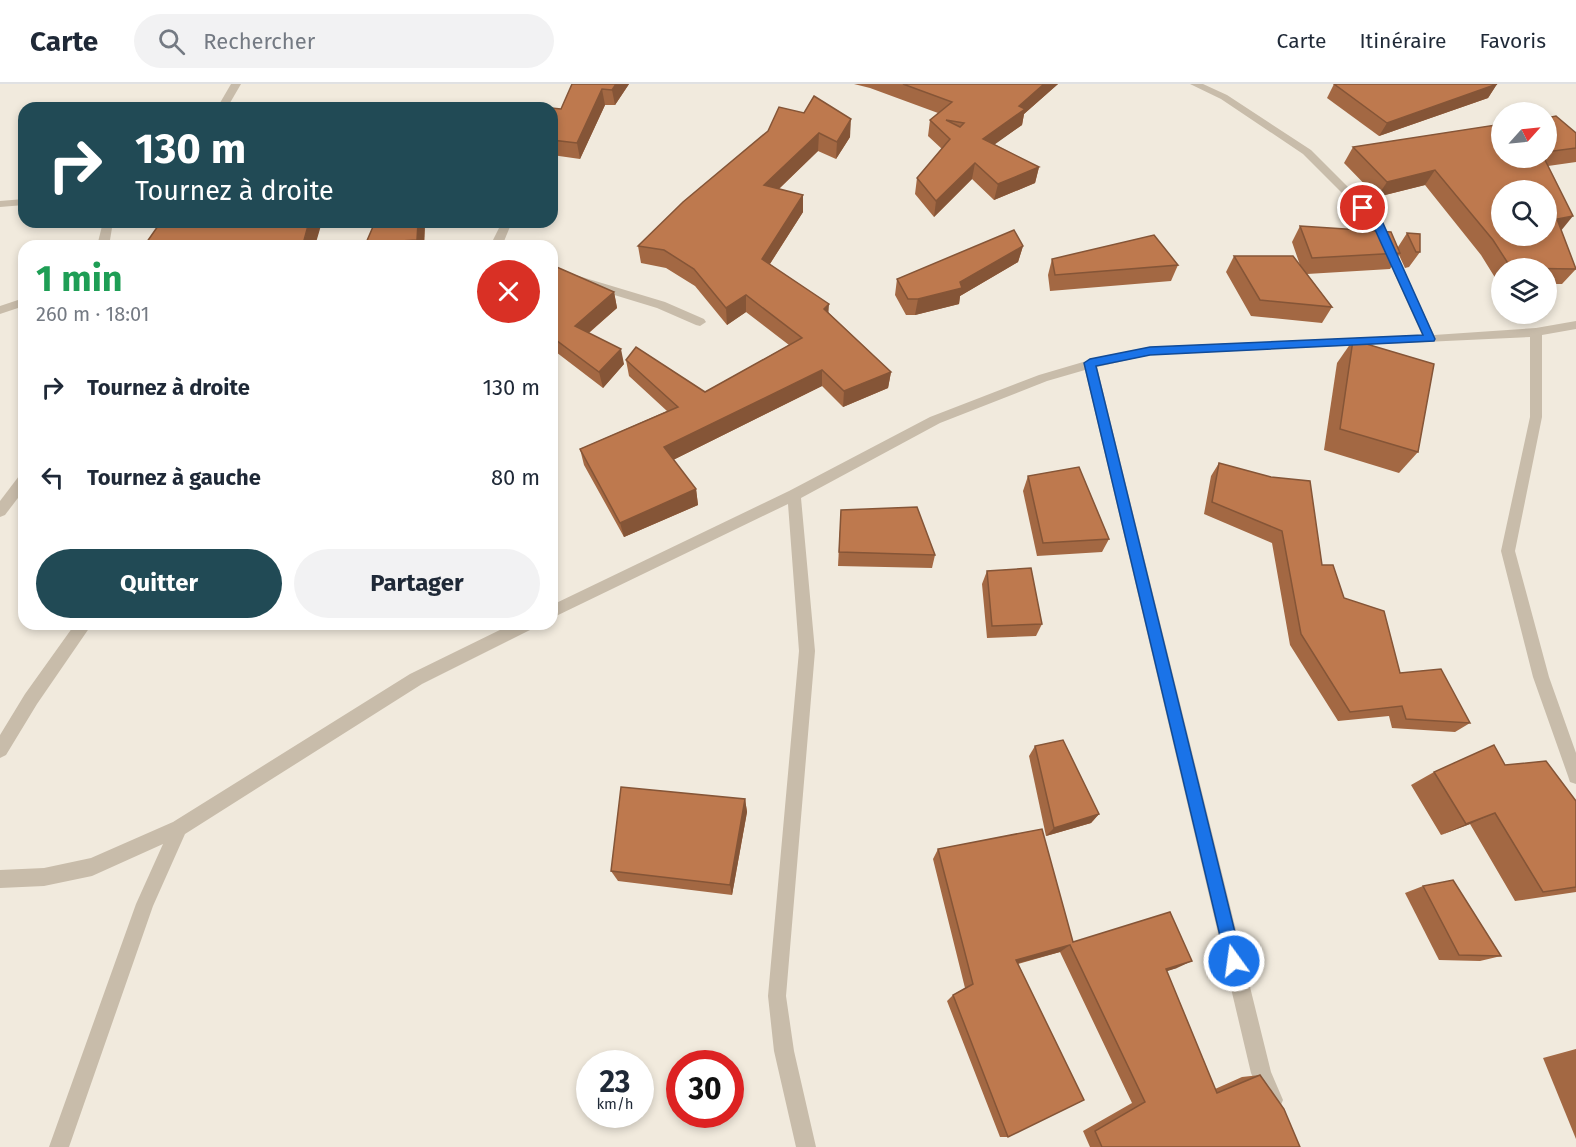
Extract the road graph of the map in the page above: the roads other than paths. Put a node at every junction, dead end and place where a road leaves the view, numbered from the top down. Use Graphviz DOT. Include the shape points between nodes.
graph roads {
  1 [pos="236,84"];
  2 [pos="1196,84"];
  3 [pos="226,102"];
  4 [pos="18,202"];
  5 [pos="0,204"];
  6 [pos="558,274"];
  7 [pos="18,304"];
  8 [pos="0,310"];
  9 [pos="700,322"];
  10 [pos="1576,325"];
  11 [pos="1536,332"];
  12 [pos="1430,339"];
  13 [pos="1090,363"];
  14 [pos="18,488"];
  15 [pos="794,495"];
  16 [pos="0,511"];
  17 [pos="558,609"];
  18 [pos="80,630"];
  19 [pos="515,630"];
  20 [pos="0,750"];
  21 [pos="1576,776"];
  22 [pos="179,828"];
  23 [pos="0,879"];
  24 [pos="1279,1115"];
  25 [pos="59,1147"];
  26 [pos="806,1147"];
  1 -- 3 [label="street"];
  2 -- 12 [label="street" via="1224,97 1307,152 1377,221"];
  4 -- 5 [label="street"];
  6 -- 9 [label="street" via="661,305"];
  7 -- 8 [label="street"];
  10 -- 11 [label="street"];
  11 -- 12 [label="street"];
  11 -- 21 [label="street" via="1536,417 1508,550 1541,677"];
  12 -- 13 [label="street" via="1150,351"];
  13 -- 15 [label="street" via="935,420"];
  13 -- 24 [label="street" via="1261,1073"];
  14 -- 16 [label="street"];
  15 -- 17 [label="street"];
  15 -- 26 [label="street" via="807,651 777,996 784,1051"];
  18 -- 20 [label="street"];
  19 -- 22 [label="street" via="416,679"];
  22 -- 23 [label="street" via="92,867 44,877"];
  22 -- 25 [label="street" via="141,915"];
}
